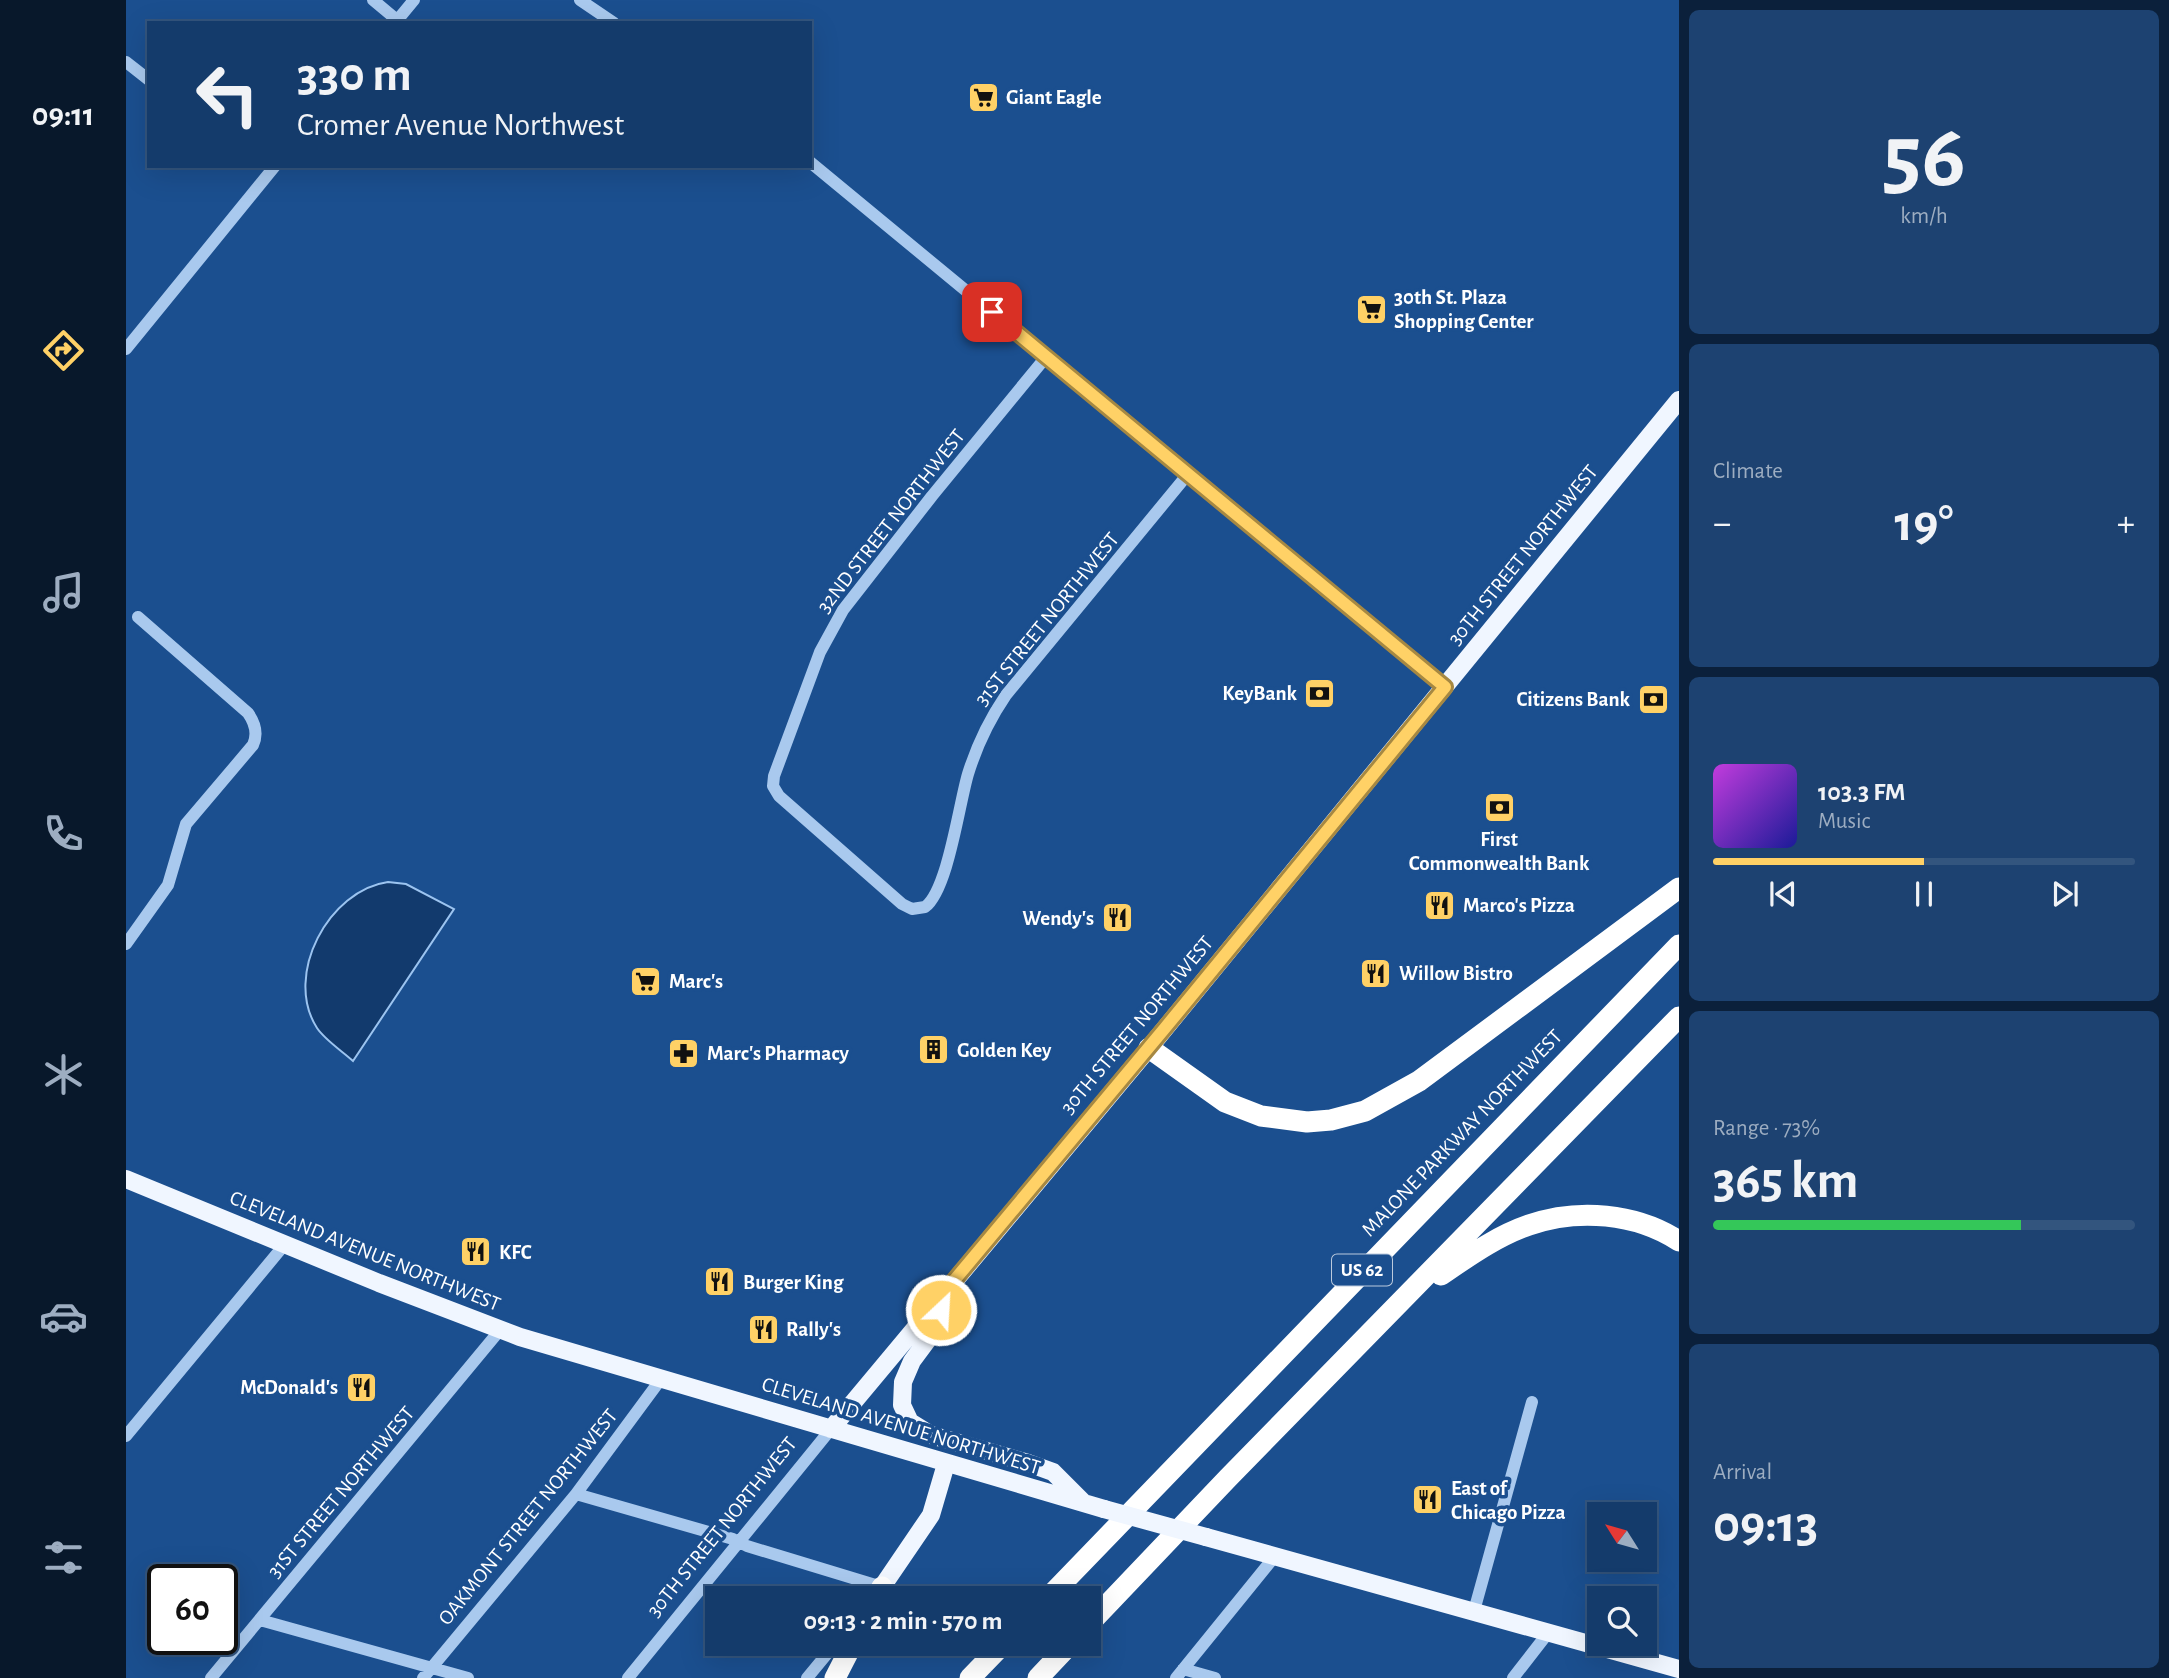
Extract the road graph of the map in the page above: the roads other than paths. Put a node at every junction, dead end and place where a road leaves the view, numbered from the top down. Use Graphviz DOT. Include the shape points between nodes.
graph roads {
  1 [pos="373,0"];
  2 [pos="414,0"];
  3 [pos="580,0"];
  4 [pos="396,21"];
  5 [pos="611,21"];
  6 [pos="126,62"];
  7 [pos="147,78"];
  8 [pos="812,164"];
  9 [pos="269,168"];
  10 [pos="126,349"];
  11 [pos="1046,357"];
  12 [pos="1679,400"];
  13 [pos="1188,474"];
  14 [pos="138,617"];
  15 [pos="1445,687"];
  16 [pos="1679,888"];
  17 [pos="912,909"];
  18 [pos="126,944"];
  19 [pos="1679,945"];
  20 [pos="1679,1017"];
  21 [pos="1149,1048"];
  22 [pos="126,1179"];
  23 [pos="1679,1241"];
  24 [pos="285,1244"];
  25 [pos="947,1289"];
  26 [pos="1392,1312"];
  27 [pos="500,1330"];
  28 [pos="661,1379"];
  29 [pos="1532,1402"];
  30 [pos="831,1429"];
  31 [pos="126,1436"];
  32 [pos="946,1464"];
  33 [pos="576,1494"];
  34 [pos="1085,1504"];
  35 [pos="738,1542"];
  36 [pos="1275,1556"];
  37 [pos="856,1586"];
  38 [pos="883,1586"];
  39 [pos="1060,1586"];
  40 [pos="1474,1611"];
  41 [pos="1101,1612"];
  42 [pos="260,1620"];
  43 [pos="1548,1633"];
  44 [pos="825,1656"];
  45 [pos="846,1656"];
  46 [pos="991,1656"];
  47 [pos="1059,1656"];
  48 [pos="1679,1669"];
  49 [pos="427,1673"];
  50 [pos="1180,1673"];
  51 [pos="211,1678"];
  52 [pos="468,1678"];
  53 [pos="628,1678"];
  54 [pos="807,1678"];
  55 [pos="835,1678"];
  56 [pos="970,1678"];
  57 [pos="1038,1678"];
  58 [pos="1215,1678"];
  59 [pos="1513,1678"];
  1 -- 4 [label="street"];
  2 -- 4 [label="street"];
  3 -- 5 [label="street"];
  6 -- 7 [label="street"];
  8 -- 11 [label="street"];
  9 -- 10 [label="street"];
  11 -- 13 [label="street"];
  11 -- 17 [label="street, 32ND STREET NORTHWEST" via="843,611 820,652 774,776 779,796 875,883"];
  12 -- 15 [label="main road, 30TH STREET NORTHWEST"];
  13 -- 15 [label="street"];
  13 -- 17 [label="street, 31ST STREET NORTHWEST" via="992,716 968,772 938,890 929,904"];
  14 -- 18 [label="street" via="248,713 256,737 186,824 168,885"];
  15 -- 21 [label="main road, 30TH STREET NORTHWEST"];
  16 -- 21 [label="highway" via="1419,1081 1365,1111 1307,1122 1261,1116 1224,1102"];
  19 -- 39 [label="highway, MALONE PARKWAY NORTHWEST / US 62"];
  20 -- 26 [label="highway, US 62"];
  21 -- 25 [label="main road, 30TH STREET NORTHWEST"];
  22 -- 24 [label="main road, CLEVELAND AVENUE NORTHWEST"];
  23 -- 26 [label="highway" via="1623,1219 1574,1216 1540,1222 1473,1253"];
  24 -- 27 [label="main road, CLEVELAND AVENUE NORTHWEST"];
  24 -- 31 [label="street"];
  25 -- 30 [label="main road, 30TH STREET NORTHWEST"];
  25 -- 34 [label="main road" via="935,1331 904,1378 901,1401 909,1422 931,1435 1053,1472"];
  26 -- 41 [label="highway, US 62"];
  27 -- 28 [label="main road, CLEVELAND AVENUE NORTHWEST"];
  27 -- 42 [label="street, 31ST STREET NORTHWEST"];
  28 -- 30 [label="main road, CLEVELAND AVENUE NORTHWEST"];
  28 -- 33 [label="street, OAKMONT STREET NORTHWEST"];
  29 -- 40 [label="street"];
  30 -- 32 [label="main road, CLEVELAND AVENUE NORTHWEST"];
  30 -- 35 [label="street, 30TH STREET NORTHWEST"];
  32 -- 34 [label="main road, CLEVELAND AVENUE NORTHWEST"];
  32 -- 38 [label="main road" via="932,1515"];
  33 -- 35 [label="street"];
  33 -- 49 [label="street, OAKMONT STREET NORTHWEST"];
  34 -- 36 [label="main road, CLEVELAND AVENUE NORTHWEST, bridge"];
  35 -- 37 [label="street"];
  35 -- 53 [label="street, 30TH STREET NORTHWEST"];
  36 -- 40 [label="main road, CLEVELAND AVENUE NORTHWEST"];
  36 -- 50 [label="street"];
  40 -- 43 [label="main road, CLEVELAND AVENUE NORTHWEST"];
  42 -- 49 [label="street"];
  42 -- 51 [label="street, 31ST STREET NORTHWEST"];
  43 -- 48 [label="main road, CLEVELAND AVENUE NORTHWEST"];
  43 -- 59 [label="street"];
  44 -- 54 [label="street"];
  45 -- 55 [label="highway"];
  46 -- 56 [label="highway"];
  47 -- 57 [label="highway"];
  49 -- 52 [label="street"];
  50 -- 58 [label="street"];
}
